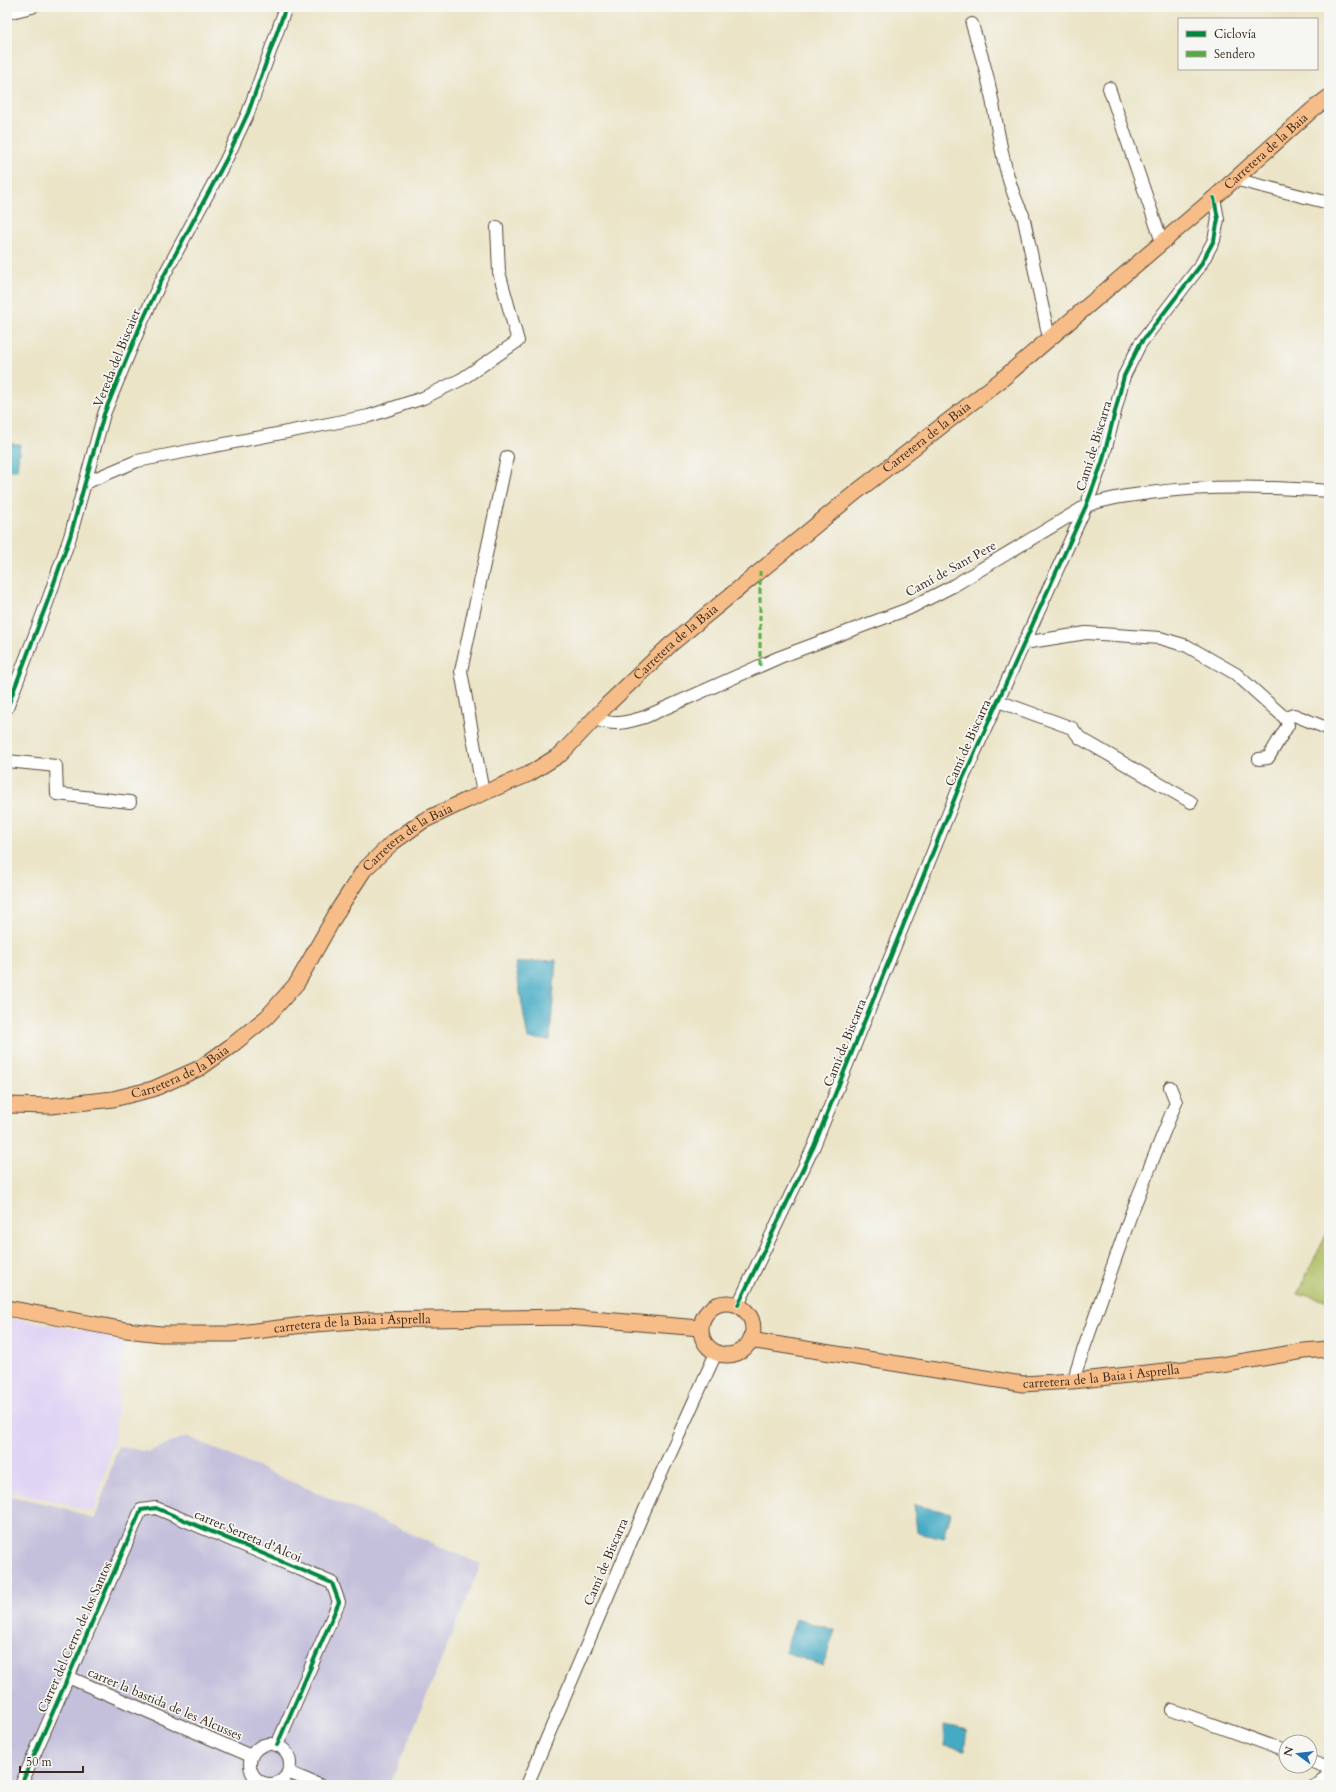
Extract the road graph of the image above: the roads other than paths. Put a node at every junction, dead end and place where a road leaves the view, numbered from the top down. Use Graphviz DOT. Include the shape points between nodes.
graph roads {
  1 [pos="32,7"];
  2 [pos="286,7"];
  3 [pos="7,12"];
  4 [pos="972,24"];
  5 [pos="1109,88"];
  6 [pos="1329,97"];
  7 [pos="1234,179"];
  8 [pos="1214,198"];
  9 [pos="1329,203"];
  10 [pos="497,227"];
  11 [pos="1162,242"];
  12 [pos="1049,338"];
  13 [pos="507,457"];
  14 [pos="85,483"];
  15 [pos="1329,491"];
  16 [pos="1086,506"];
  17 [pos="1024,643"];
  18 [pos="998,701"];
  19 [pos="7,708"];
  20 [pos="1285,718"];
  21 [pos="595,719"];
  22 [pos="1329,729"];
  23 [pos="1259,759"];
  24 [pos="7,761"];
  25 [pos="483,793"];
  26 [pos="130,802"];
  27 [pos="1191,802"];
  28 [pos="1170,1087"];
  29 [pos="7,1106"];
  30 [pos="738,1305"];
  31 [pos="7,1308"];
  32 [pos="700,1328"];
  33 [pos="750,1340"];
  34 [pos="1329,1349"];
  35 [pos="716,1353"];
  36 [pos="1074,1381"];
  37 [pos="156,1508"];
  38 [pos="68,1677"];
  39 [pos="1172,1710"];
  40 [pos="277,1745"];
  41 [pos="1278,1748"];
  42 [pos="251,1756"];
  43 [pos="1318,1763"];
  44 [pos="1329,1767"];
  45 [pos="288,1772"];
  46 [pos="1329,1773"];
  47 [pos="260,1783"];
  48 [pos="21,1785"];
  49 [pos="319,1785"];
  50 [pos="527,1785"];
  51 [pos="1313,1785"];
  1 -- 3 [label="street"];
  2 -- 14 [label="street, Vereda del Biscaier" via="248,113 141,324 104,414"];
  4 -- 12 [label="street" via="988,78 1015,200 1023,215"];
  5 -- 11 [label="street"];
  6 -- 7 [label="main road, Carretera de la Baia"];
  7 -- 8 [label="main road, Carretera de la Baia"];
  7 -- 9 [label="street"];
  8 -- 11 [label="main road, Carretera de la Baia"];
  8 -- 16 [label="street, Camí de Biscarra" via="1218,219 1214,240 1200,266 1140,344 1124,376 1102,463"];
  10 -- 14 [label="street" via="499,272 518,341 462,379 423,398 369,416 137,461"];
  11 -- 12 [label="main road, Carretera de la Baia"];
  12 -- 21 [label="main road, Carretera de la Baia" via="1001,380 855,493 670,645"];
  13 -- 25 [label="street" via="461,671"];
  14 -- 19 [label="street, Vereda del Biscaier" via="48,603"];
  15 -- 16 [label="street, Camí de Sant Pere" via="1283,488 1184,488 1106,498"];
  16 -- 17 [label="street, Camí de Biscarra"];
  16 -- 21 [label="street, Camí de Sant Pere" via="953,586 908,609 780,657 645,717 623,724"];
  17 -- 18 [label="street, Camí de Biscarra"];
  17 -- 20 [label="street" via="1086,633 1160,638 1187,646 1236,674"];
  18 -- 27 [label="street" via="1072,728 1080,738"];
  18 -- 30 [label="street, Camí de Biscarra" via="960,785 814,1146"];
  20 -- 22 [label="street" via="1294,715"];
  20 -- 23 [label="street" via="1288,725 1268,758"];
  21 -- 25 [label="main road, Carretera de la Baia" via="561,754 529,774"];
  24 -- 26 [label="street" via="56,766 57,794"];
  25 -- 29 [label="main road, Carretera de la Baia" via="423,821 392,843 364,870 297,983 267,1017 200,1068 153,1089 112,1099 50,1106"];
  28 -- 36 [label="street" via="1176,1102 1131,1214"];
  30 -- 32 [label="main road" via="725,1302 711,1308 702,1319"];
  30 -- 33 [label="main road" via="751,1318 753,1326"];
  31 -- 32 [label="main road, carretera de la Baia i Asprella" via="161,1334 232,1334 368,1320 567,1317"];
  32 -- 35 [label="main road" via="706,1344"];
  33 -- 35 [label="main road" via="738,1352 728,1355"];
  33 -- 36 [label="main road, carretera de la Baia i Asprella" via="1023,1384"];
  34 -- 36 [label="main road, carretera de la Baia i Asprella" via="1221,1365"];
  35 -- 50 [label="street, Camí de Biscarra" via="641,1518"];
  37 -- 38 [label="street, Carrer del Cerro de los Santos" via="141,1510"];
  37 -- 40 [label="street, carrer Serreta d'Alcoi" via="332,1583 339,1602"];
  38 -- 42 [label="street, carrer la bastida de les Alcusses"];
  38 -- 48 [label="street, Carrer del Cerro de los Santos"];
  39 -- 41 [label="street"];
  40 -- 42 [label="street" via="269,1743 261,1746"];
  40 -- 45 [label="street" via="284,1749 288,1756"];
  42 -- 47 [label="street" via="253,1775"];
  43 -- 44 [label="street"];
  45 -- 47 [label="street" via="279,1782"];
  45 -- 49 [label="street"];
  46 -- 51 [label="street"];
}
